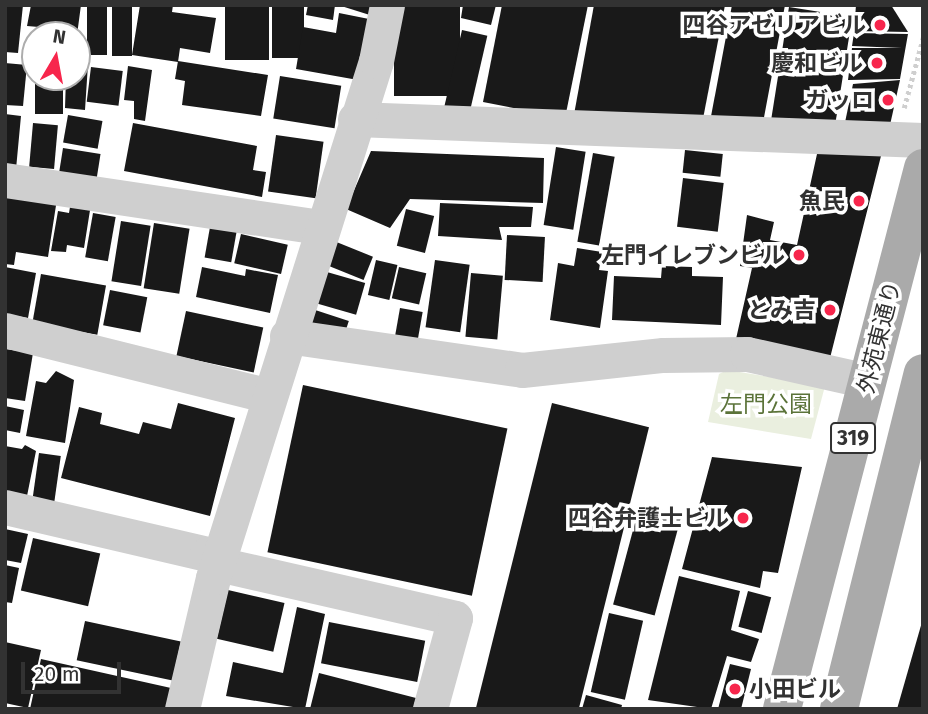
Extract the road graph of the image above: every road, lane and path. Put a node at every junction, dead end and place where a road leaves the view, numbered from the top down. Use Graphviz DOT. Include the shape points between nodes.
graph roads {
  1 [pos="387,5"];
  2 [pos="923,38"];
  3 [pos="355,120"];
  4 [pos="909,140"];
  5 [pos="923,168"];
  6 [pos="5,180"];
  7 [pos="321,227"];
  8 [pos="5,330"];
  9 [pos="287,336"];
  10 [pos="923,373"];
  11 [pos="868,380"];
  12 [pos="269,396"];
  13 [pos="5,507"];
  14 [pos="218,564"];
  15 [pos="182,709"];
  16 [pos="430,709"];
  17 [pos="782,709"];
  18 [pos="839,709"];
  1 -- 3 [label="street"];
  2 -- 4 [label="path"];
  3 -- 4 [label="street"];
  3 -- 7 [label="street"];
  5 -- 11 [label="main road, 外苑東通り / 319"];
  6 -- 7 [label="street"];
  7 -- 9 [label="street"];
  8 -- 12 [label="street"];
  9 -- 11 [label="street" via="522,370 663,355 747,354"];
  9 -- 12 [label="street"];
  10 -- 18 [label="main road, 319"];
  11 -- 17 [label="main road, 外苑東通り / 319"];
  12 -- 14 [label="street"];
  13 -- 14 [label="street" via="207,554"];
  14 -- 15 [label="street"];
  14 -- 16 [label="street" via="455,618"];
}
